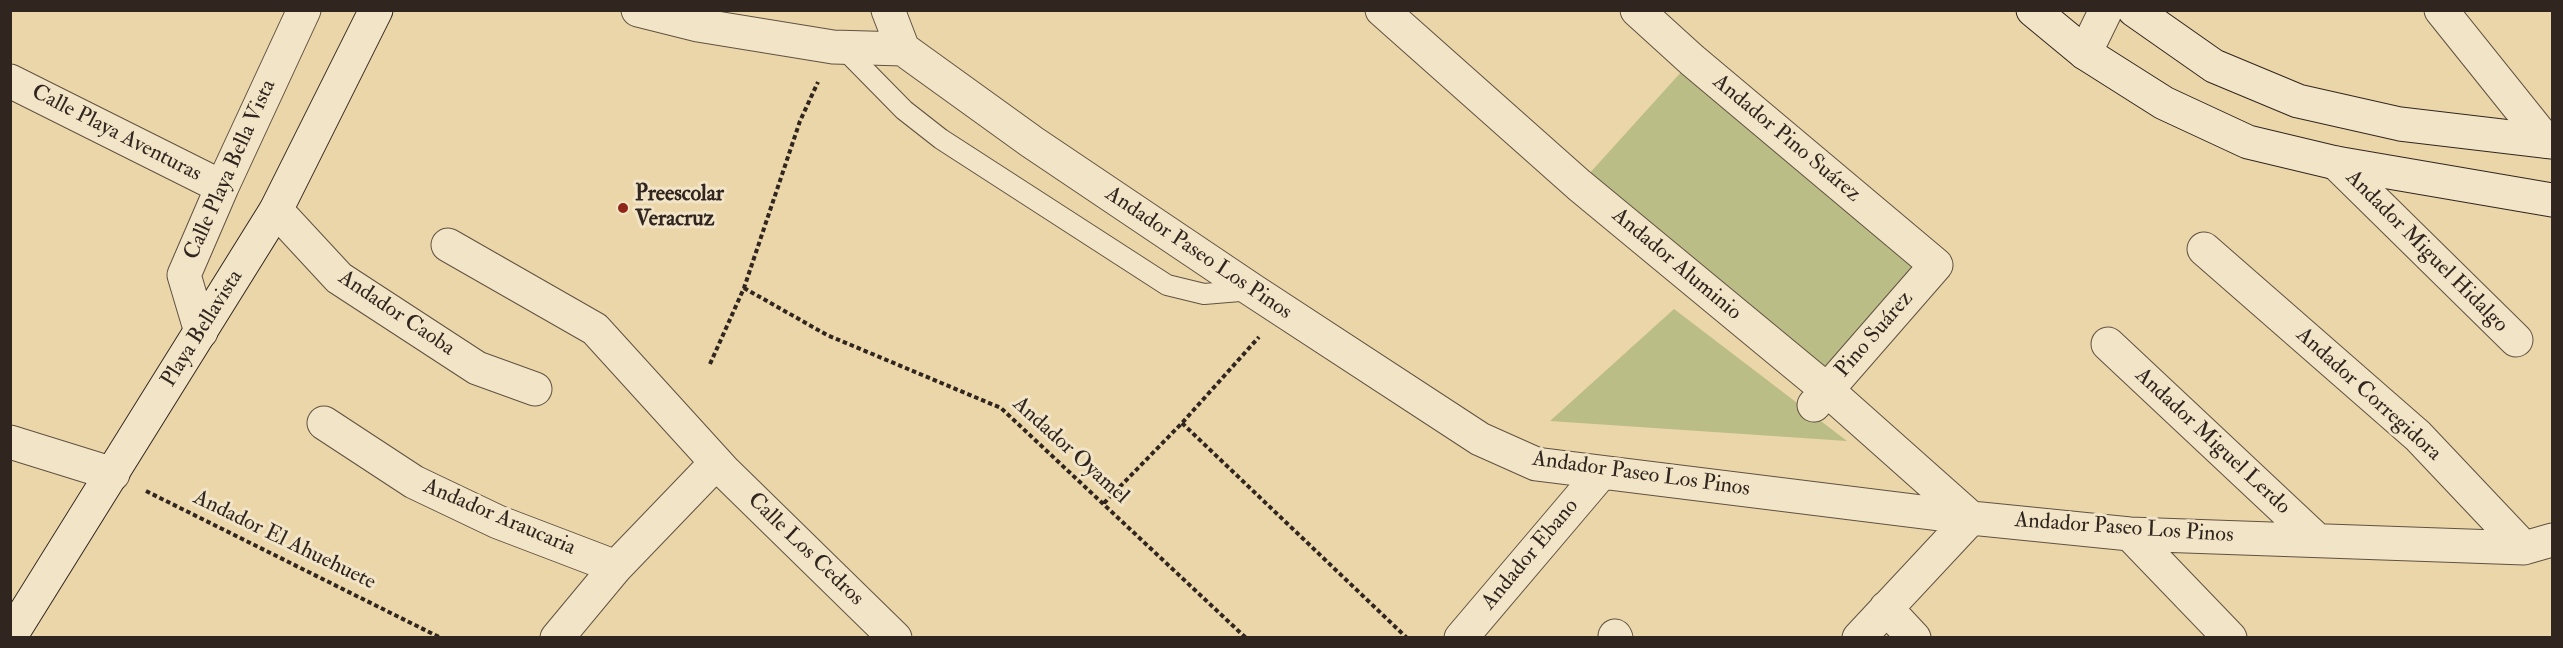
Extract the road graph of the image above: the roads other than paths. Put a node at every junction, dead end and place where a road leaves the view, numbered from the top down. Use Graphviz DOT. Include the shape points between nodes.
graph roads {
  1 [pos="304,10"];
  2 [pos="376,10"];
  3 [pos="638,10"];
  4 [pos="888,10"];
  5 [pos="1382,10"];
  6 [pos="1637,10"];
  7 [pos="2033,10"];
  8 [pos="2106,10"];
  9 [pos="2134,10"];
  10 [pos="2441,10"];
  11 [pos="838,48"];
  12 [pos="903,49"];
  13 [pos="2085,53"];
  14 [pos="10,81"];
  15 [pos="2549,141"];
  16 [pos="2336,164"];
  17 [pos="222,187"];
  18 [pos="2553,200"];
  19 [pos="276,210"];
  20 [pos="448,245"];
  21 [pos="2204,249"];
  22 [pos="1936,265"];
  23 [pos="1252,290"];
  24 [pos="201,332"];
  25 [pos="2516,340"];
  26 [pos="2108,344"];
  27 [pos="535,389"];
  28 [pos="1820,397"];
  29 [pos="324,423"];
  30 [pos="10,442"];
  31 [pos="721,468"];
  32 [pos="1601,472"];
  33 [pos="113,474"];
  34 [pos="1971,518"];
  35 [pos="2130,534"];
  36 [pos="2317,540"];
  37 [pos="2538,544"];
  38 [pos="616,567"];
  39 [pos="1886,608"];
  40 [pos="10,637"];
  41 [pos="557,638"];
  42 [pos="895,638"];
  43 [pos="1461,638"];
  44 [pos="1858,638"];
  45 [pos="1914,638"];
  46 [pos="2230,638"];
  1 -- 17 [label="street, Calle Playa Bella Vista"];
  2 -- 19 [label="street, Playa Bellavista"];
  3 -- 11 [label="street" via="698,25"];
  4 -- 12 [label="street"];
  5 -- 28 [label="street, Andador Aluminio"];
  6 -- 22 [label="street, Andador Pino Suárez"];
  7 -- 13 [label="street"];
  8 -- 13 [label="street"];
  9 -- 15 [label="street" via="2214,66 2298,101 2400,124"];
  10 -- 15 [label="street"];
  11 -- 12 [label="street"];
  11 -- 23 [label="lane" via="941,139 1167,285 1204,294"];
  12 -- 23 [label="street, Andador Paseo Los Pinos" via="1032,142"];
  13 -- 16 [label="street" via="2164,103 2248,142"];
  14 -- 17 [label="street, Calle Playa Aventuras"];
  16 -- 18 [label="street"];
  16 -- 25 [label="street, Andador Miguel Hidalgo"];
  17 -- 24 [label="street, Calle Playa Bella Vista" via="184,275"];
  19 -- 24 [label="street, Playa Bellavista"];
  19 -- 27 [label="street, Andador Caoba" via="339,278 477,368"];
  20 -- 31 [label="street, Calle Los Cedros" via="595,329"];
  21 -- 37 [label="street, Andador Corregidora"];
  22 -- 28 [label="street, Pino Suárez"];
  23 -- 32 [label="street, Andador Paseo Los Pinos" via="1480,439 1536,464"];
  24 -- 33 [label="street, Playa Bellavista"];
  26 -- 36 [label="street, Andador Miguel Lerdo"];
  28 -- 34 [label="street, Andador Aluminio"];
  29 -- 38 [label="street, Andador Araucaria" via="414,482 498,522"];
  30 -- 33 [label="street"];
  31 -- 38 [label="street"];
  31 -- 42 [label="street, Calle Los Cedros"];
  32 -- 34 [label="street, Andador Paseo Los Pinos"];
  32 -- 43 [label="street, Andador Ebano"];
  33 -- 40 [label="street, Playa Bellavista"];
  34 -- 35 [label="street, Andador Paseo Los Pinos"];
  34 -- 39 [label="street"];
  35 -- 36 [label="street, Andador Paseo Los Pinos"];
  35 -- 46 [label="street"];
  36 -- 37 [label="street, Andador Paseo Los Pinos"];
  38 -- 41 [label="street"];
  39 -- 44 [label="street"];
  39 -- 45 [label="street"];
}
